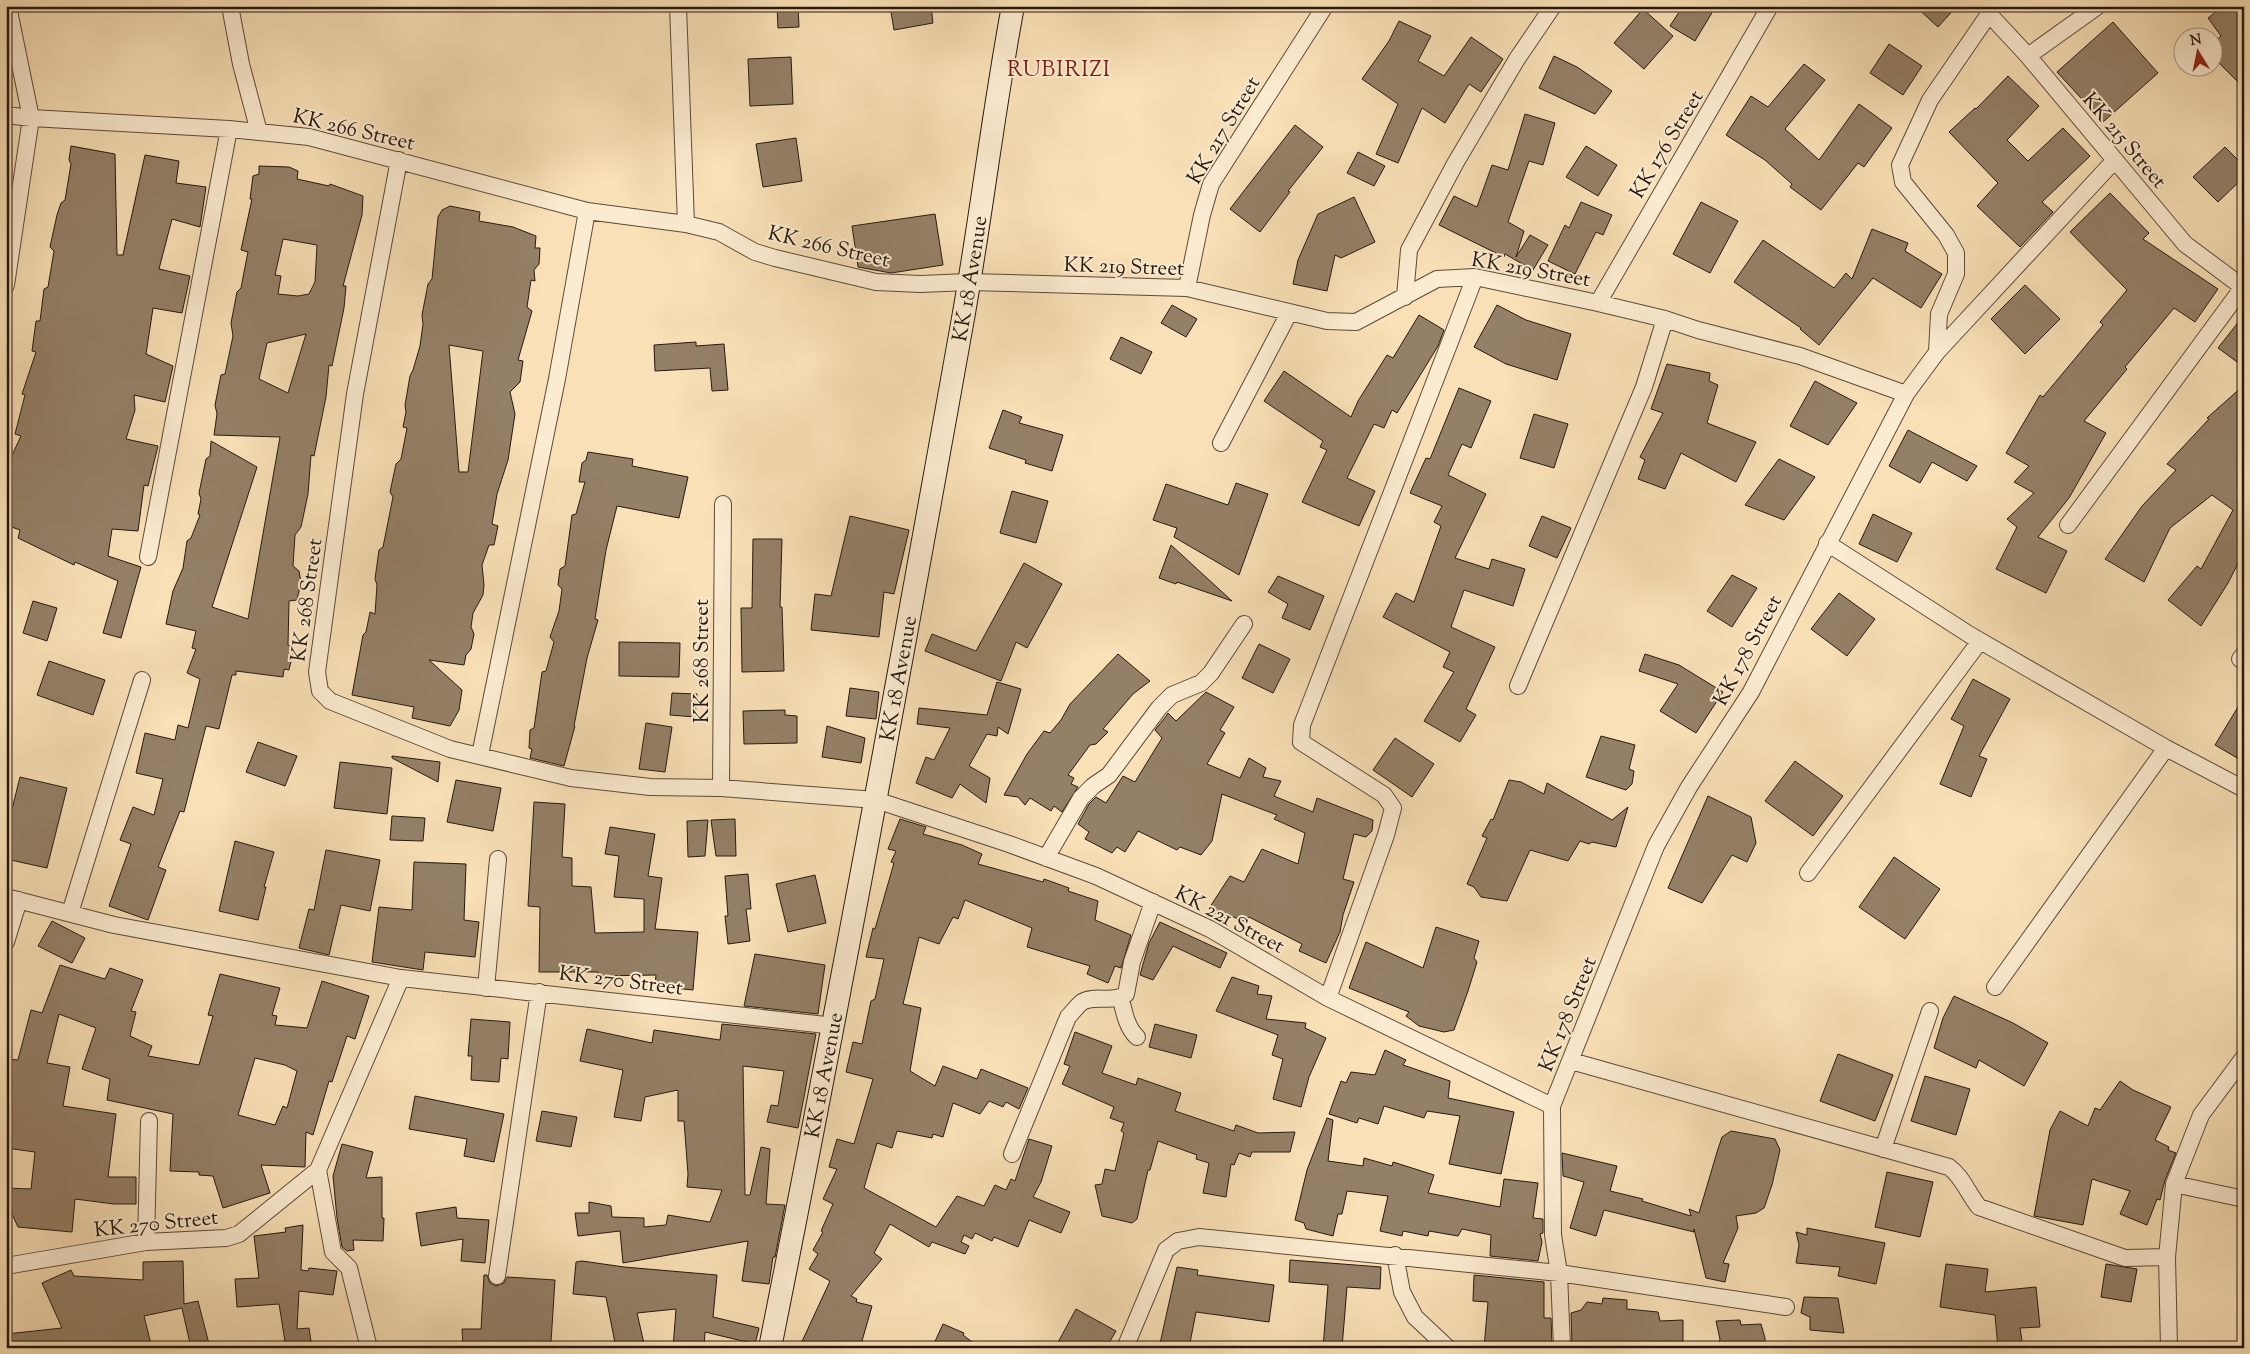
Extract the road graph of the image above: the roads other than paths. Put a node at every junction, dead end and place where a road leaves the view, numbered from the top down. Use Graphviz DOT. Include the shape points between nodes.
graph roads {
  1 [pos="8,6"];
  2 [pos="230,6"];
  3 [pos="678,6"];
  4 [pos="1013,6"];
  5 [pos="1325,6"];
  6 [pos="1553,6"];
  7 [pos="1770,6"];
  8 [pos="2098,6"];
  9 [pos="1987,10"];
  10 [pos="2028,56"];
  11 [pos="6,115"];
  12 [pos="31,118"];
  13 [pos="229,129"];
  14 [pos="259,132"];
  15 [pos="398,160"];
  16 [pos="2114,161"];
  17 [pos="587,211"];
  18 [pos="686,224"];
  19 [pos="1475,276"];
  20 [pos="969,282"];
  21 [pos="6,285"];
  22 [pos="1187,288"];
  23 [pos="2243,288"];
  24 [pos="1405,297"];
  25 [pos="1598,303"];
  26 [pos="1289,313"];
  27 [pos="1665,320"];
  28 [pos="1937,352"];
  29 [pos="1906,394"];
  30 [pos="1221,443"];
  31 [pos="723,504"];
  32 [pos="2068,525"];
  33 [pos="1827,543"];
  34 [pos="148,557"];
  35 [pos="1244,624"];
  36 [pos="1980,641"];
  37 [pos="142,680"];
  38 [pos="1518,686"];
  39 [pos="2166,748"];
  40 [pos="480,755"];
  41 [pos="721,788"];
  42 [pos="2244,789"];
  43 [pos="876,800"];
  44 [pos="1046,858"];
  45 [pos="498,859"];
  46 [pos="1808,873"];
  47 [pos="13,899"];
  48 [pos="1153,902"];
  49 [pos="70,913"];
  50 [pos="6,942"];
  51 [pos="402,978"];
  52 [pos="1995,987"];
  53 [pos="486,988"];
  54 [pos="539,992"];
  55 [pos="1328,998"];
  56 [pos="1121,999"];
  57 [pos="1930,1011"];
  58 [pos="835,1026"];
  59 [pos="1137,1037"];
  60 [pos="2244,1058"];
  61 [pos="1571,1060"];
  62 [pos="1552,1106"];
  63 [pos="149,1121"];
  64 [pos="1883,1149"];
  65 [pos="1012,1154"];
  66 [pos="318,1170"];
  67 [pos="2174,1184"];
  68 [pos="2244,1199"];
  69 [pos="146,1242"];
  70 [pos="1395,1255"];
  71 [pos="2167,1257"];
  72 [pos="6,1266"];
  73 [pos="1559,1272"];
  74 [pos="497,1276"];
  75 [pos="1786,1307"];
  76 [pos="369,1348"];
  77 [pos="770,1348"];
  78 [pos="1125,1348"];
  79 [pos="1448,1348"];
  80 [pos="1562,1348"];
  81 [pos="2170,1348"];
  1 -- 12 [label="street"];
  2 -- 14 [label="street"];
  3 -- 18 [label="street"];
  4 -- 20 [label="main road, KK 18 Avenue"];
  5 -- 22 [label="street, KK 217 Street" via="1211,184"];
  6 -- 24 [label="street" via="1517,59 1408,250"];
  7 -- 25 [label="street, KK 176 Street"];
  8 -- 10 [label="street"];
  9 -- 10 [label="street, KK 215 Street"];
  9 -- 28 [label="street" via="1930,100 1900,165 1903,182 1946,235 1956,253 1956,274 1939,314"];
  10 -- 16 [label="street, KK 215 Street"];
  11 -- 12 [label="street, KK 266 Street"];
  12 -- 13 [label="street, KK 266 Street"];
  12 -- 21 [label="street"];
  13 -- 14 [label="street, KK 266 Street"];
  13 -- 34 [label="street"];
  14 -- 15 [label="street, KK 266 Street" via="309,137"];
  15 -- 17 [label="street, KK 266 Street"];
  15 -- 40 [label="street, KK 268 Street" via="355,394 316,672 320,691 330,701 450,749"];
  16 -- 23 [label="street, KK 215 Street" via="2185,244"];
  16 -- 28 [label="street, KK 178 Street"];
  17 -- 18 [label="street, KK 266 Street"];
  17 -- 40 [label="street" via="557,379"];
  18 -- 20 [label="street, KK 266 Street" via="719,232 755,252 876,282"];
  19 -- 24 [label="street, KK 219 Street" via="1437,279"];
  19 -- 25 [label="street, KK 219 Street"];
  19 -- 55 [label="street" via="1302,725 1301,742 1384,795 1393,808"];
  20 -- 22 [label="street, KK 219 Street"];
  20 -- 43 [label="main road, KK 18 Avenue"];
  22 -- 26 [label="street, KK 219 Street"];
  23 -- 32 [label="street"];
  24 -- 26 [label="street, KK 219 Street" via="1356,322 1327,321"];
  25 -- 27 [label="street, KK 219 Street"];
  26 -- 30 [label="street"];
  27 -- 29 [label="street, KK 219 Street" via="1800,356"];
  27 -- 38 [label="street" via="1644,388"];
  28 -- 29 [label="street, KK 178 Street"];
  29 -- 33 [label="street, KK 178 Street"];
  31 -- 41 [label="street, KK 268 Street"];
  33 -- 36 [label="street"];
  33 -- 61 [label="street, KK 178 Street" via="1751,692 1689,787 1656,846"];
  35 -- 44 [label="street" via="1211,673 1201,683 1172,695 1109,775 1082,798"];
  36 -- 39 [label="street"];
  36 -- 46 [label="street"];
  37 -- 49 [label="street"];
  39 -- 42 [label="street"];
  39 -- 52 [label="street"];
  40 -- 41 [label="street, KK 268 Street" via="571,778 650,786"];
  41 -- 43 [label="street, KK 268 Street"];
  43 -- 44 [label="street, KK 221 Street"];
  43 -- 58 [label="main road, KK 18 Avenue"];
  44 -- 48 [label="street, KK 221 Street"];
  45 -- 53 [label="street"];
  47 -- 49 [label="street, KK 270 Street"];
  47 -- 50 [label="street"];
  48 -- 55 [label="street, KK 221 Street" via="1240,944"];
  48 -- 56 [label="street" via="1132,962 1126,994"];
  49 -- 51 [label="street, KK 270 Street" via="114,925"];
  51 -- 53 [label="street, KK 270 Street"];
  51 -- 66 [label="street, KK 270 Street"];
  53 -- 54 [label="street, KK 270 Street"];
  54 -- 58 [label="street, KK 270 Street"];
  54 -- 74 [label="street"];
  55 -- 62 [label="street, KK 221 Street"];
  56 -- 59 [label="street" via="1132,1033"];
  56 -- 65 [label="street" via="1083,1002 1068,1017"];
  57 -- 64 [label="street"];
  58 -- 77 [label="main road, KK 18 Avenue"];
  60 -- 67 [label="street" via="2201,1114"];
  61 -- 62 [label="street, KK 178 Street"];
  61 -- 64 [label="street"];
  62 -- 73 [label="street, KK 178 Street" via="1553,1235"];
  63 -- 69 [label="street"];
  64 -- 71 [label="street" via="1949,1167 1958,1173 1979,1207 2125,1258"];
  66 -- 69 [label="street, KK 270 Street" via="239,1234 226,1238"];
  66 -- 76 [label="street" via="333,1252 349,1268"];
  67 -- 68 [label="street"];
  67 -- 71 [label="street"];
  69 -- 72 [label="street, KK 270 Street"];
  70 -- 73 [label="street"];
  70 -- 78 [label="street" via="1199,1237 1178,1241 1166,1250"];
  70 -- 79 [label="street" via="1402,1292 1415,1317"];
  71 -- 81 [label="street"];
  73 -- 75 [label="street"];
  73 -- 80 [label="street, KK 178 Street"];
}
